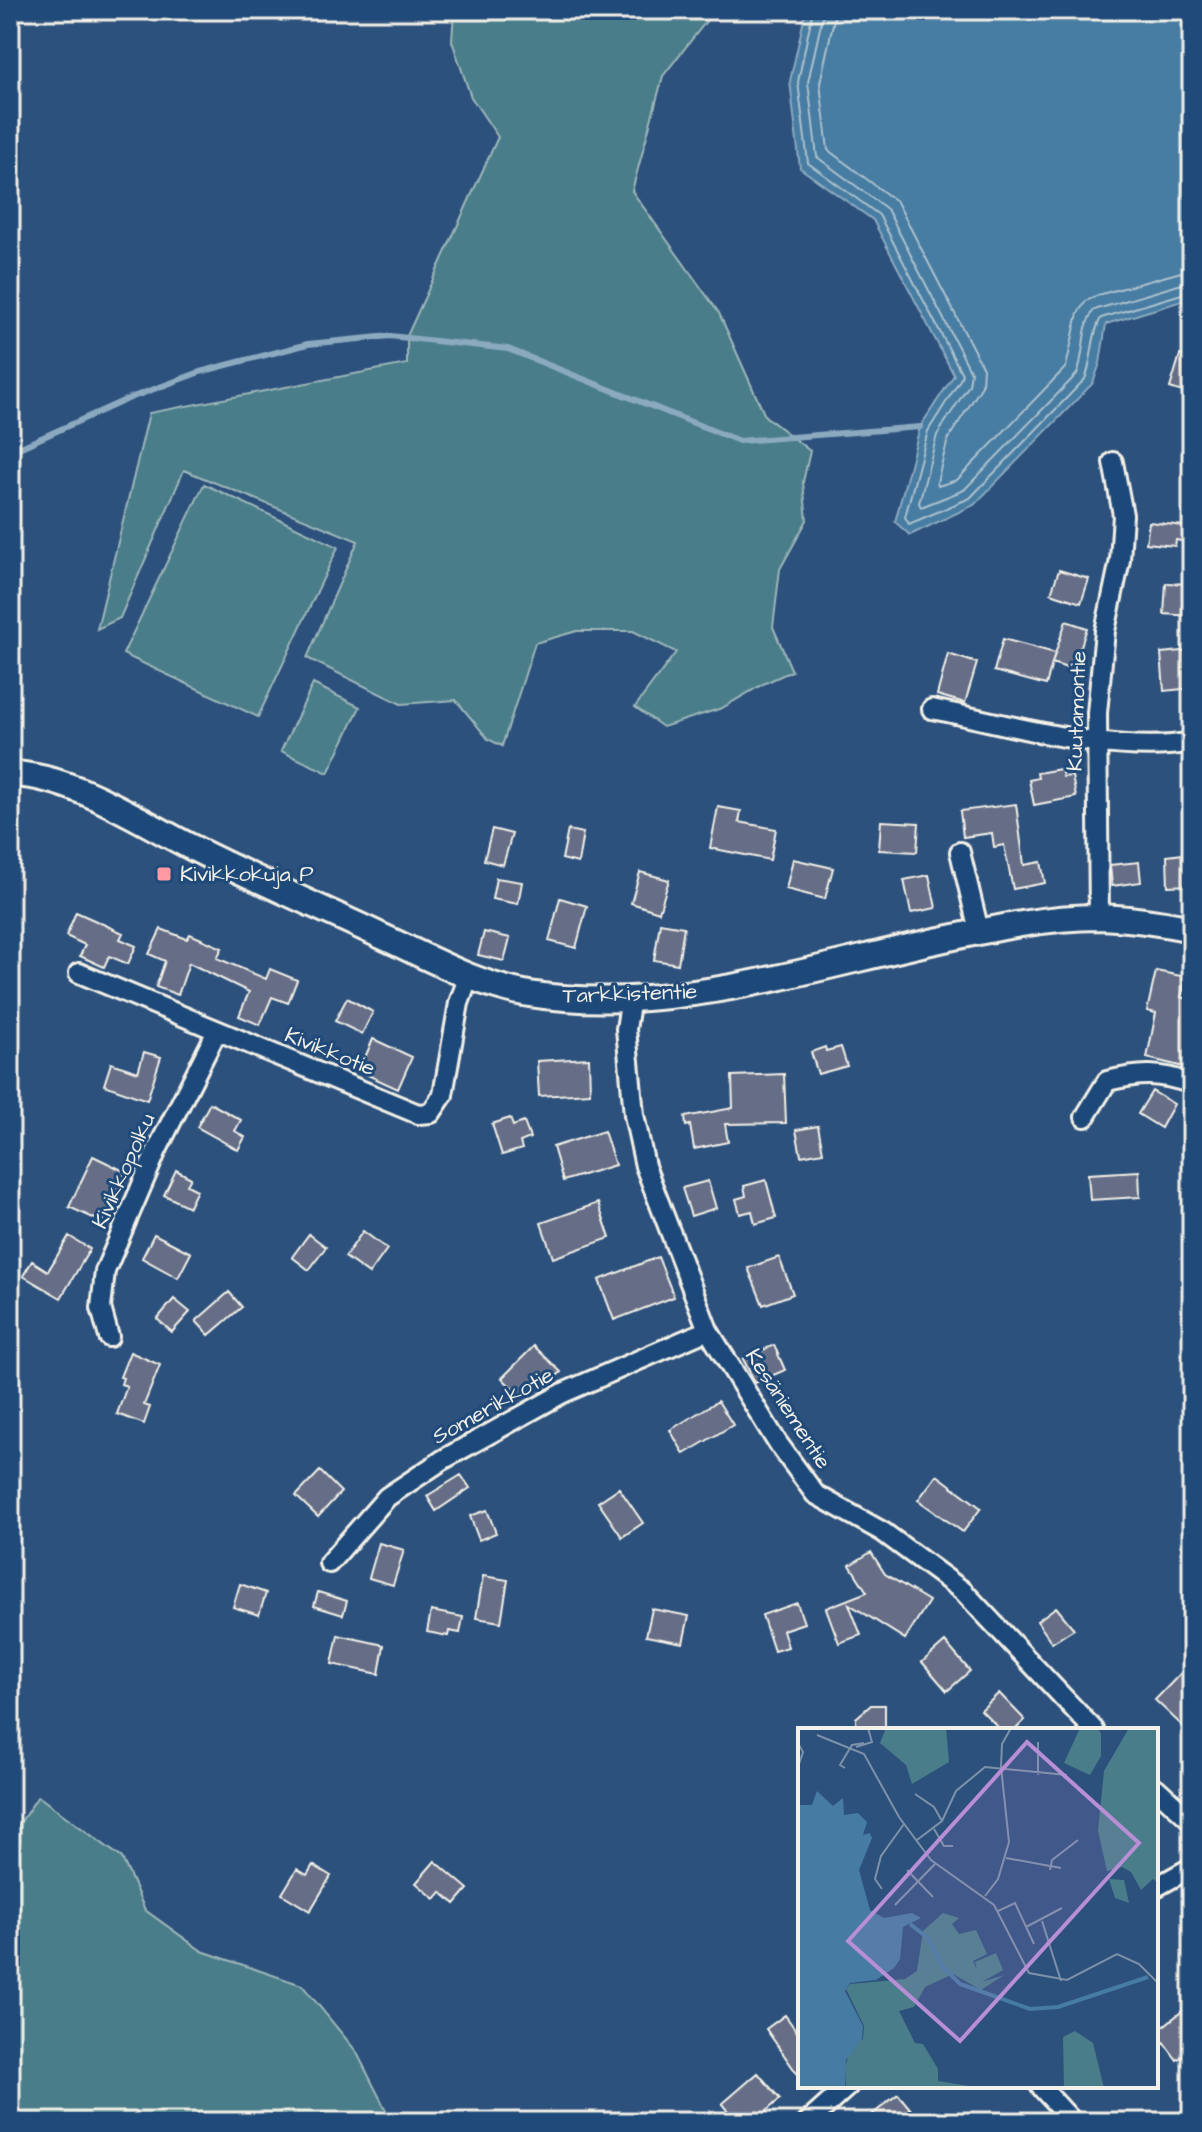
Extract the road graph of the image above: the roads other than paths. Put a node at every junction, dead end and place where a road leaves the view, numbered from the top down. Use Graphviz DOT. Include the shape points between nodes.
graph roads {
  1 [pos="1113,462"];
  2 [pos="932,709"];
  3 [pos="1099,742"];
  4 [pos="1192,742"];
  5 [pos="10,774"];
  6 [pos="960,852"];
  7 [pos="1099,917"];
  8 [pos="1192,929"];
  9 [pos="979,931"];
  10 [pos="79,973"];
  11 [pos="469,976"];
  12 [pos="631,998"];
  13 [pos="217,1031"];
  14 [pos="1192,1084"];
  15 [pos="1085,1117"];
  16 [pos="708,1330"];
  17 [pos="109,1337"];
  18 [pos="329,1563"];
  19 [pos="1092,1728"];
  20 [pos="1158,1790"];
  21 [pos="1192,1821"];
  22 [pos="1192,1867"];
  23 [pos="1158,1886"];
  24 [pos="846,2088"];
  25 [pos="1042,2088"];
  26 [pos="808,2122"];
  27 [pos="1073,2122"];
  1 -- 3 [label="street, Kuutamontie" via="1123,515 1099,679"];
  2 -- 3 [label="street"];
  3 -- 4 [label="street" via="1153,747"];
  3 -- 7 [label="street, Kuutamontie"];
  5 -- 11 [label="street, Tarkkistentie" via="56,783 100,800"];
  6 -- 9 [label="street"];
  7 -- 8 [label="street, Tarkkistentie"];
  7 -- 9 [label="street, Tarkkistentie"];
  9 -- 12 [label="street, Tarkkistentie" via="753,984"];
  10 -- 13 [label="street, Kivikkotie"];
  11 -- 12 [label="street, Tarkkistentie" via="491,986 563,998"];
  11 -- 13 [label="street, Kivikkotie" via="459,1003 443,1095 431,1113 418,1114"];
  12 -- 16 [label="street, Kesäniementie" via="627,1043 645,1166"];
  13 -- 17 [label="street, Kivikkopolku" via="157,1150 105,1271 101,1308"];
  14 -- 15 [label="street" via="1142,1073 1107,1081"];
  16 -- 18 [label="street, Somerikkotie" via="563,1393 444,1459 387,1497"];
  16 -- 19 [label="street, Kesäniementie" via="815,1494 883,1532 963,1591"];
  20 -- 21 [label="street"];
  22 -- 23 [label="street"];
  24 -- 26 [label="street"];
  25 -- 27 [label="street"];
}
